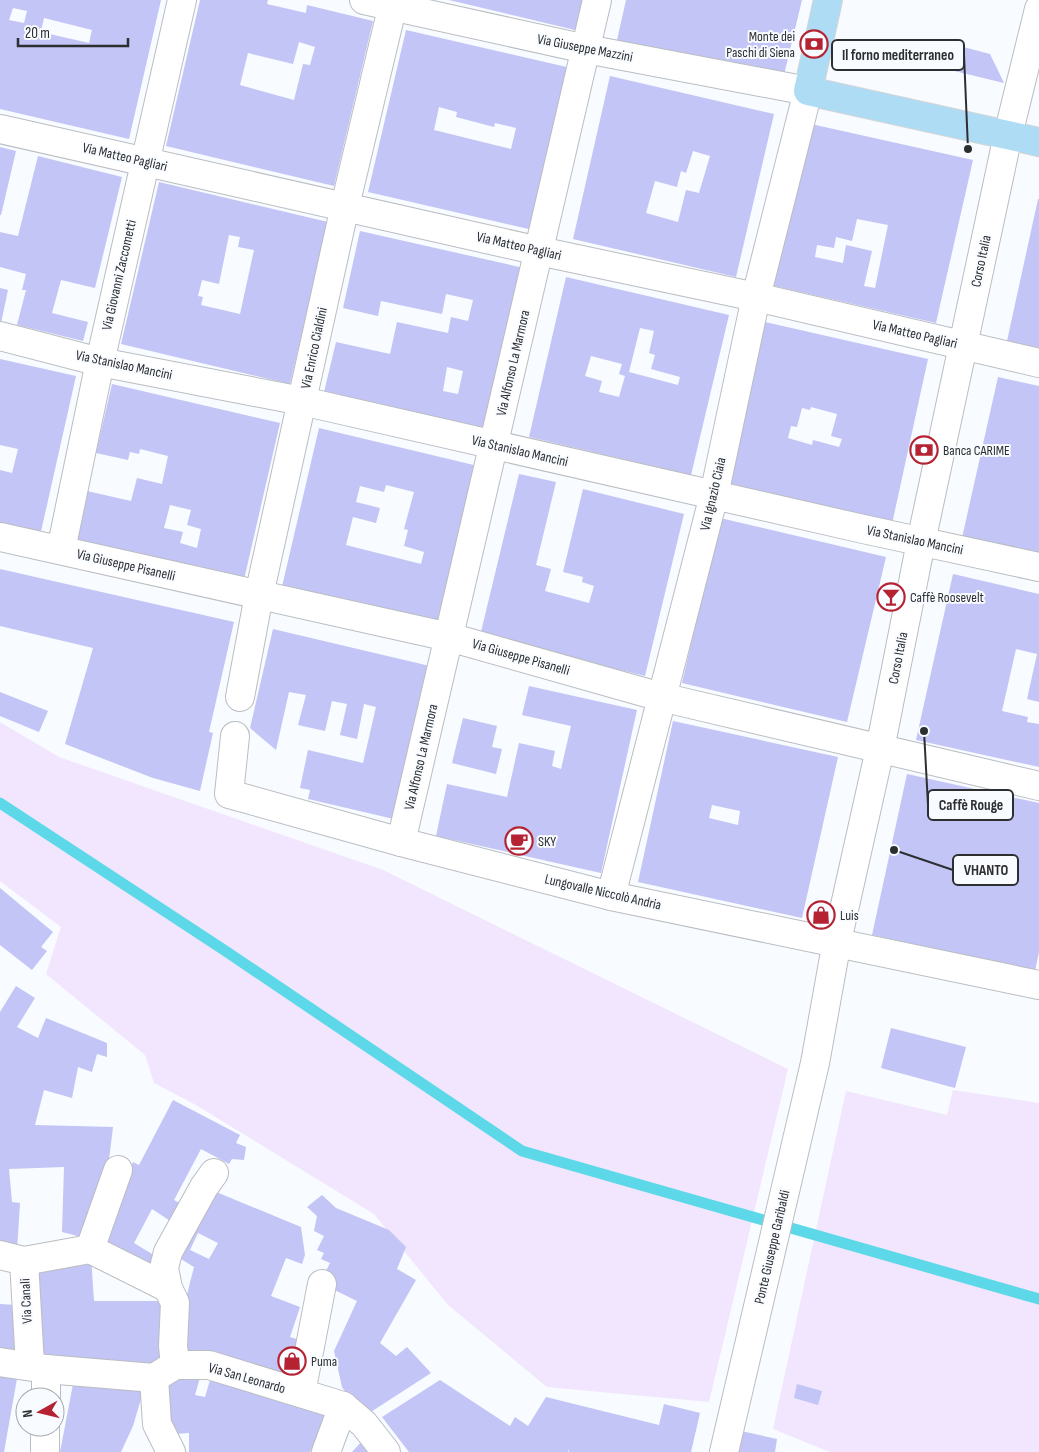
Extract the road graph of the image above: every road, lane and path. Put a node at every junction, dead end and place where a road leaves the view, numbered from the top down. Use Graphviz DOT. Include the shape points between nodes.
graph roads {
  1 [pos="182,0"];
  2 [pos="364,0"];
  3 [pos="597,0"];
  4 [pos="828,0"];
  5 [pos="393,3"];
  6 [pos="1039,9"];
  7 [pos="586,49"];
  8 [pos="808,90"];
  9 [pos="0,129"];
  10 [pos="1008,135"];
  11 [pos="1039,142"];
  12 [pos="145,161"];
  13 [pos="345,206"];
  14 [pos="539,251"];
  15 [pos="756,297"];
  16 [pos="0,336"];
  17 [pos="964,345"];
  18 [pos="100,362"];
  19 [pos="1039,363"];
  20 [pos="302,402"];
  21 [pos="494,445"];
  22 [pos="714,495"];
  23 [pos="0,537"];
  24 [pos="921,542"];
  25 [pos="61,550"];
  26 [pos="1039,567"];
  27 [pos="259,595"];
  28 [pos="449,637"];
  29 [pos="240,697"];
  30 [pos="661,697"];
  31 [pos="235,736"];
  32 [pos="880,748"];
  33 [pos="1039,786"];
  34 [pos="401,842"];
  35 [pos="611,896"];
  36 [pos="836,941"];
  37 [pos="1039,984"];
  38 [pos="815,1064"];
  39 [pos="118,1170"];
  40 [pos="214,1173"];
  41 [pos="90,1249"];
  42 [pos="12,1258"];
  43 [pos="322,1284"];
  44 [pos="168,1288"];
  45 [pos="0,1362"];
  46 [pos="38,1367"];
  47 [pos="165,1372"];
  48 [pos="43,1387"];
  49 [pos="301,1393"];
  50 [pos="343,1406"];
  51 [pos="45,1437"];
  52 [pos="727,1441"];
  53 [pos="45,1452"];
  54 [pos="171,1452"];
  55 [pos="326,1452"];
  56 [pos="386,1452"];
  1 -- 12 [label="street, Via Giovanni Zaccometti"];
  2 -- 5 [label="street, Via Giuseppe Mazzini"];
  3 -- 7 [label="street, Via Alfonso La Marmora"];
  4 -- 8 [label="main road"];
  5 -- 7 [label="street, Via Giuseppe Mazzini"];
  5 -- 13 [label="street, Via Enrico Cialdini"];
  6 -- 10 [label="street, Corso Italia"];
  7 -- 8 [label="street, Via Giuseppe Mazzini"];
  7 -- 14 [label="street, Via Alfonso La Marmora"];
  8 -- 10 [label="main road"];
  8 -- 15 [label="street, Via Ignazio Ciaia"];
  9 -- 12 [label="street, Via Matteo Pagliari"];
  10 -- 11 [label="main road"];
  10 -- 17 [label="street, Corso Italia"];
  12 -- 13 [label="street, Via Matteo Pagliari"];
  12 -- 18 [label="street, Via Giovanni Zaccometti"];
  13 -- 14 [label="street, Via Matteo Pagliari"];
  13 -- 20 [label="street, Via Enrico Cialdini"];
  14 -- 15 [label="street, Via Matteo Pagliari"];
  14 -- 21 [label="street, Via Alfonso La Marmora"];
  15 -- 17 [label="street, Via Matteo Pagliari"];
  15 -- 22 [label="street, Via Ignazio Ciaia"];
  16 -- 18 [label="street, Via Stanislao Mancini"];
  17 -- 19 [label="street, Via Matteo Pagliari"];
  17 -- 24 [label="street, Corso Italia"];
  18 -- 20 [label="street, Via Stanislao Mancini"];
  18 -- 25 [label="street, Via Giovanni Zaccometti"];
  20 -- 21 [label="street, Via Stanislao Mancini"];
  20 -- 27 [label="street, Via Enrico Cialdini"];
  21 -- 22 [label="street, Via Stanislao Mancini"];
  21 -- 28 [label="street, Via Alfonso La Marmora"];
  22 -- 24 [label="street, Via Stanislao Mancini"];
  22 -- 30 [label="street, Via Ignazio Ciaia"];
  23 -- 25 [label="street, Via Giuseppe Pisanelli"];
  24 -- 26 [label="street, Via Stanislao Mancini"];
  24 -- 32 [label="street, Corso Italia"];
  25 -- 27 [label="street, Via Giuseppe Pisanelli"];
  27 -- 28 [label="street, Via Giuseppe Pisanelli"];
  27 -- 29 [label="street, Via Enrico Cialdini"];
  28 -- 30 [label="street, Via Giuseppe Pisanelli"];
  28 -- 34 [label="street, Via Alfonso La Marmora"];
  30 -- 32 [label="street, Via Giuseppe Pisanelli"];
  30 -- 35 [label="street, Via Ignazio Ciaia"];
  31 -- 34 [label="street, Lungovalle Niccolò Andria" via="229,794"];
  32 -- 33 [label="street, Via Giuseppe Pisanelli"];
  32 -- 36 [label="street, Corso Italia"];
  34 -- 35 [label="street, Lungovalle Niccolò Andria"];
  35 -- 36 [label="street, Lungovalle Niccolò Andria"];
  36 -- 37 [label="street, Lungovalle Niccolò Andria"];
  36 -- 38 [label="street, Corso Italia"];
  38 -- 52 [label="street, Ponte Giuseppe Garibaldi"];
  39 -- 41 [label="street"];
  40 -- 44 [label="street" via="168,1252 164,1268"];
  41 -- 42 [label="street"];
  41 -- 44 [label="street"];
  42 -- 46 [label="street, Via Canali"];
  43 -- 49 [label="street"];
  44 -- 47 [label="street" via="175,1303 173,1346"];
  45 -- 46 [label="street, Via San Leonardo"];
  46 -- 47 [label="street, Via San Leonardo"];
  46 -- 48 [label="street, Via Canali"];
  47 -- 49 [label="street, Via San Leonardo" via="209,1365"];
  47 -- 54 [label="street" via="157,1424"];
  49 -- 50 [label="street, Via San Leonardo"];
  50 -- 55 [label="street"];
  50 -- 56 [label="street, Via San Leonardo" via="364,1424"];
  51 -- 53 [label="street"];
}
